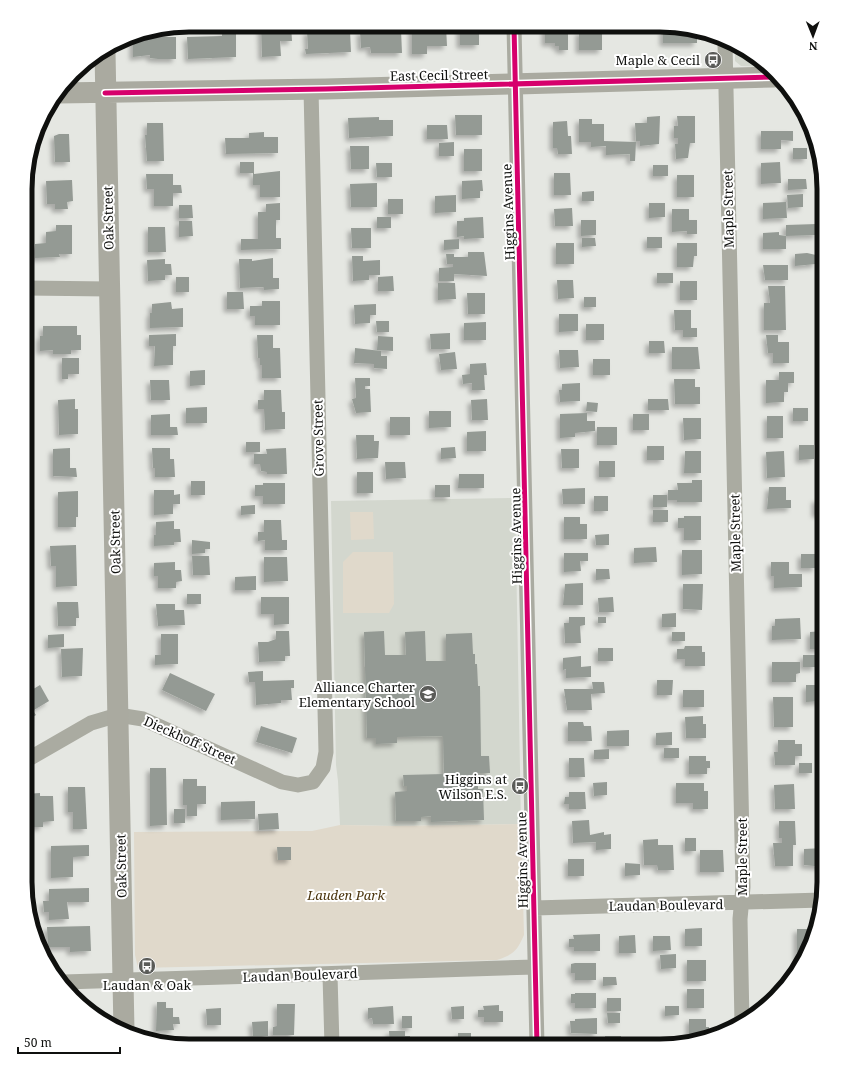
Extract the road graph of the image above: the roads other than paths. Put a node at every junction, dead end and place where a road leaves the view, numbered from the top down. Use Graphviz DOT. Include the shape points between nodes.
graph roads {
  1 [pos="514,32"];
  2 [pos="724,46"];
  3 [pos="104,57"];
  4 [pos="770,77"];
  5 [pos="725,78"];
  6 [pos="515,84"];
  7 [pos="311,89"];
  8 [pos="105,92"];
  9 [pos="64,93"];
  10 [pos="32,288"];
  11 [pos="109,289"];
  12 [pos="118,715"];
  13 [pos="32,757"];
  14 [pos="313,782"];
  15 [pos="816,900"];
  16 [pos="742,902"];
  17 [pos="534,908"];
  18 [pos="535,967"];
  19 [pos="330,975"];
  20 [pos="124,981"];
  21 [pos="67,982"];
  22 [pos="742,1016"];
  23 [pos="124,1025"];
  24 [pos="332,1039"];
  25 [pos="537,1039"];
  1 -- 6 [label="street, Higgins Avenue"];
  2 -- 5 [label="street, Maple Street"];
  3 -- 8 [label="street, Oak Street"];
  4 -- 5 [label="street, East Cecil Street"];
  5 -- 6 [label="street, East Cecil Street"];
  5 -- 16 [label="street, Maple Street"];
  6 -- 7 [label="street, East Cecil Street"];
  6 -- 17 [label="street, Higgins Avenue"];
  7 -- 8 [label="street, East Cecil Street"];
  7 -- 14 [label="street, Grove Street" via="326,752 323,768"];
  8 -- 9 [label="street, East Cecil Street"];
  8 -- 11 [label="street, Oak Street"];
  10 -- 11 [label="street"];
  11 -- 12 [label="street, Oak Street"];
  12 -- 13 [label="street, Dieckhoff Street" via="91,723"];
  12 -- 14 [label="street, Dieckhoff Street" via="143,719 282,782 298,785"];
  12 -- 20 [label="street, Oak Street"];
  15 -- 16 [label="street, Laudan Boulevard"];
  16 -- 17 [label="street, Laudan Boulevard"];
  16 -- 22 [label="street, Maple Street"];
  17 -- 18 [label="street, Higgins Avenue"];
  18 -- 19 [label="street, Laudan Boulevard"];
  18 -- 25 [label="street, Higgins Avenue"];
  19 -- 20 [label="street, Laudan Boulevard"];
  19 -- 24 [label="street"];
  20 -- 21 [label="street, Laudan Boulevard"];
  20 -- 23 [label="street, Oak Street"];
}
